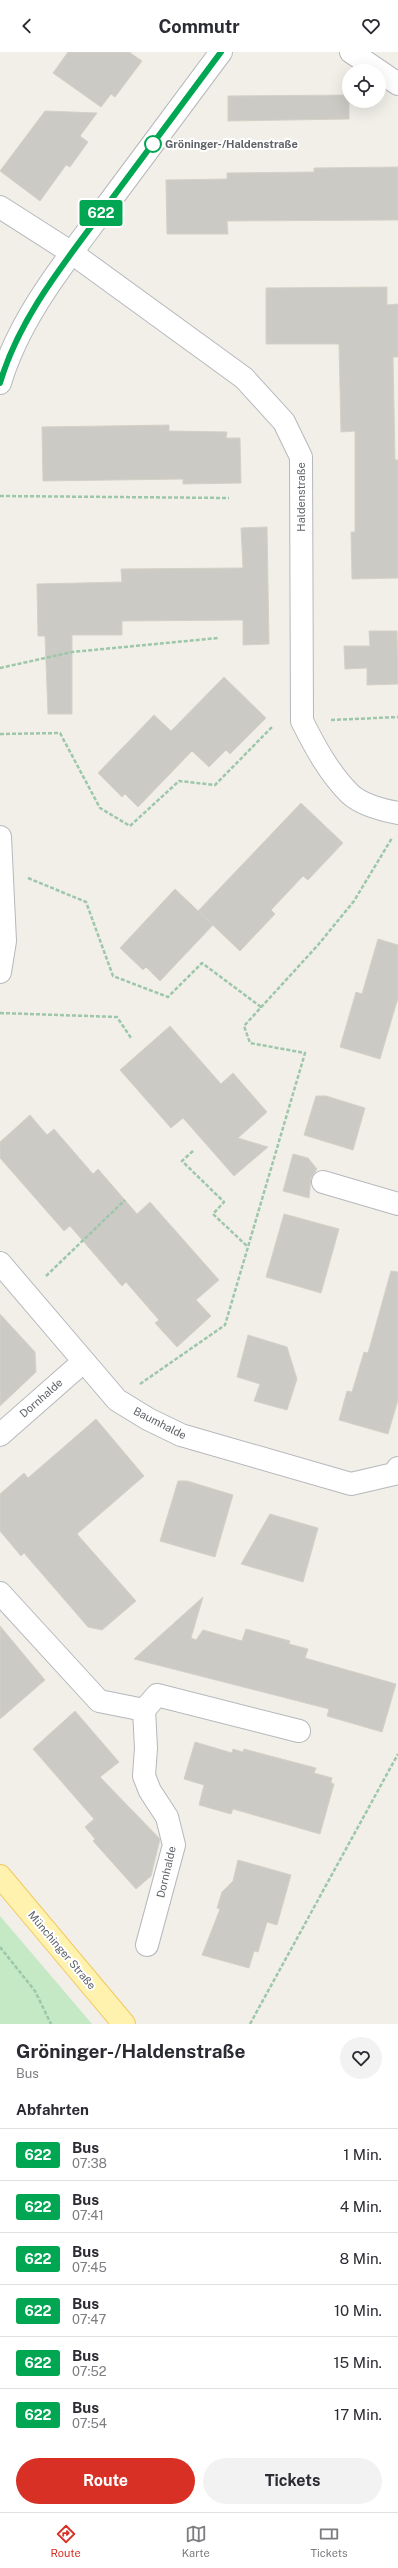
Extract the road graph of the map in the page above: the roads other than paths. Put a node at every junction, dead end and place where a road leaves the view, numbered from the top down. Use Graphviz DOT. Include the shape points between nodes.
graph roads {
  1 [pos="221,52"];
  2 [pos="351,52"];
  3 [pos="369,64"];
  4 [pos="386,76"];
  5 [pos="398,84"];
  6 [pos="0,207"];
  7 [pos="72,253"];
  8 [pos="0,383"];
  9 [pos="396,824"];
  10 [pos="0,836"];
  11 [pos="2,941"];
  12 [pos="0,972"];
  13 [pos="323,1182"];
  14 [pos="398,1204"];
  15 [pos="0,1263"];
  16 [pos="83,1362"];
  17 [pos="0,1435"];
  18 [pos="398,1468"];
  19 [pos="0,1593"];
  20 [pos="144,1710"];
  21 [pos="299,1731"];
  22 [pos="0,1876"];
  23 [pos="147,1944"];
  24 [pos="124,2024"];
  1 -- 7 [label="street"];
  2 -- 3 [label="street"];
  4 -- 5 [label="street"];
  6 -- 7 [label="street, Haldenstraße"];
  7 -- 8 [label="street" via="25,323 7,359"];
  7 -- 9 [label="street, Haldenstraße" via="244,378 284,422 301,457 302,721 318,753 350,794 376,808"];
  10 -- 11 [label="street"];
  11 -- 12 [label="street"];
  13 -- 14 [label="street"];
  15 -- 16 [label="street, Baumhalde"];
  16 -- 17 [label="street, Dornhalde"];
  16 -- 18 [label="street, Baumhalde" via="117,1400 181,1435 351,1484 394,1474"];
  19 -- 20 [label="street" via="99,1701"];
  20 -- 21 [label="street" via="157,1695"];
  20 -- 23 [label="street, Dornhalde" via="144,1776 150,1791 167,1817 174,1845"];
  22 -- 24 [label="main road, Münchinger Straße"];
}
